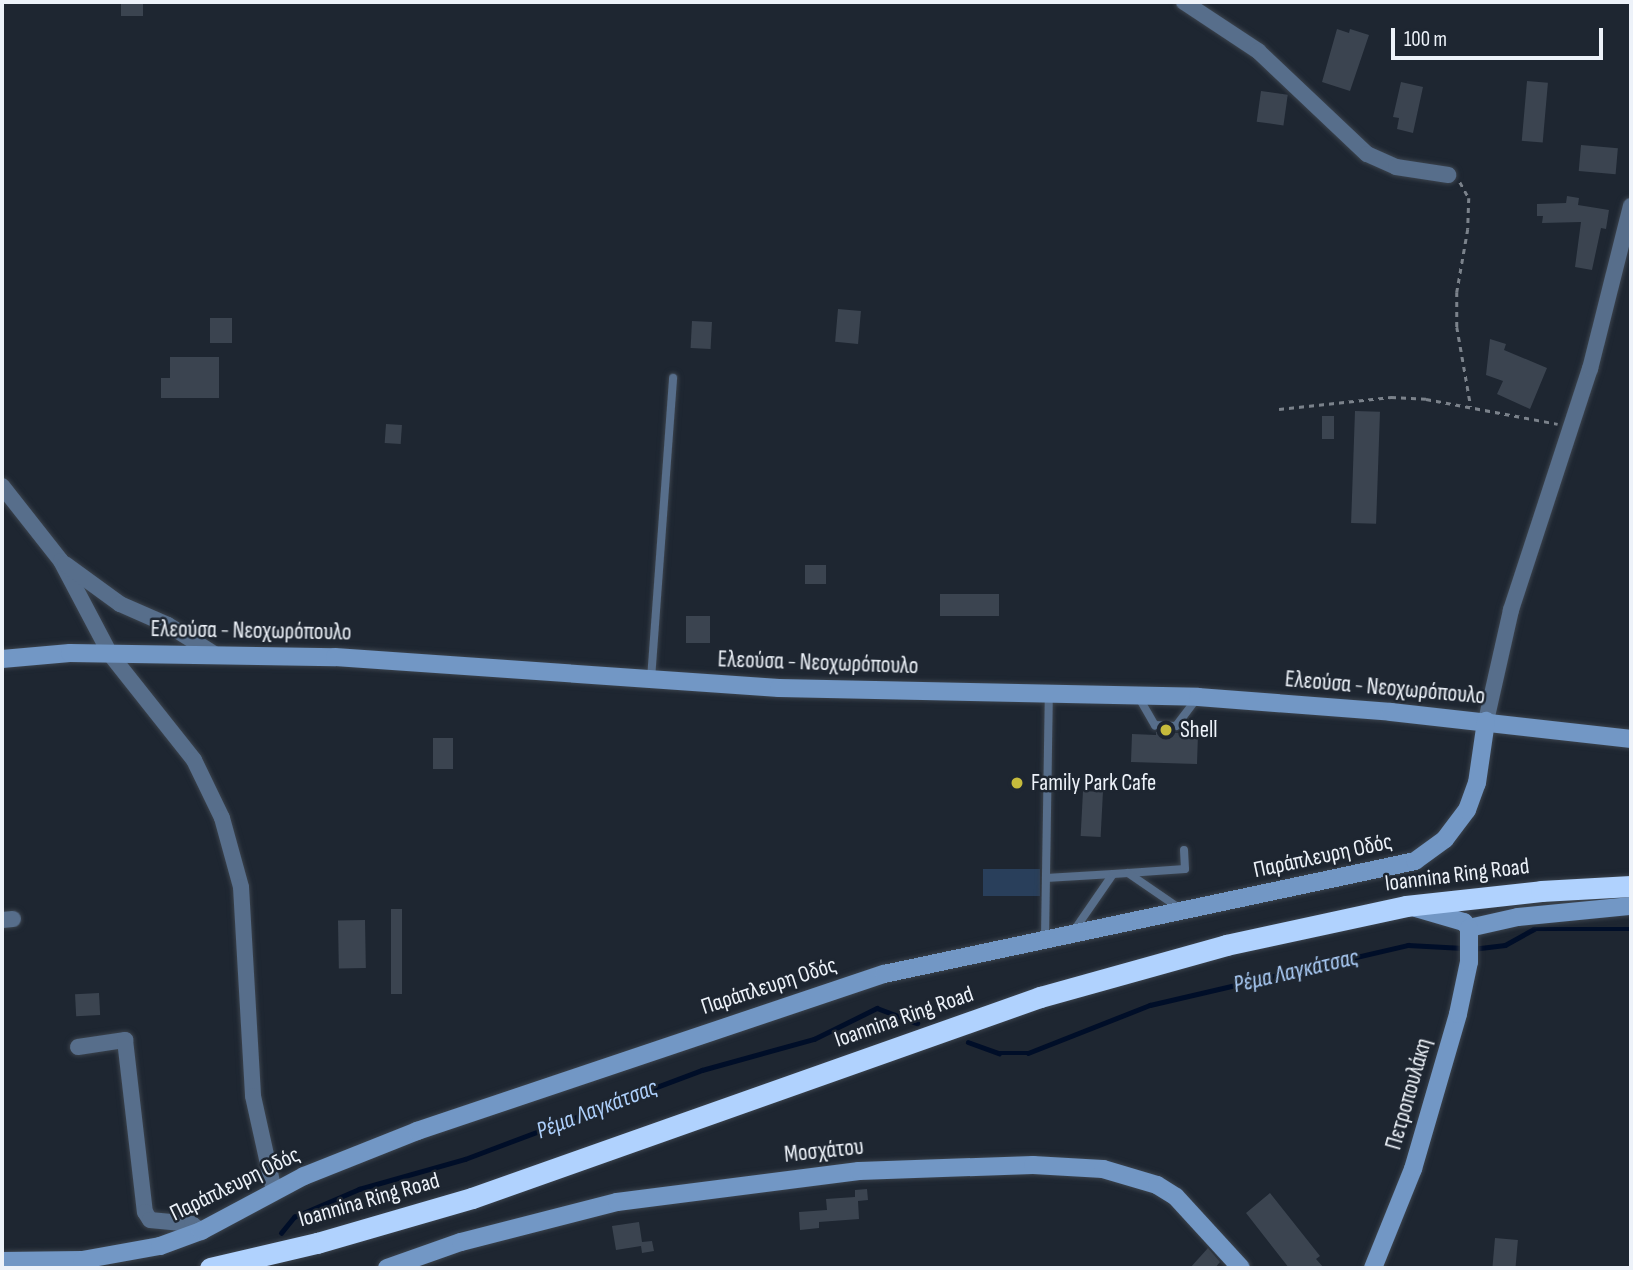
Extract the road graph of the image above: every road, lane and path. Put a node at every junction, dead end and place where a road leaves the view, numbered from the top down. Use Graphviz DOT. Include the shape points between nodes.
graph roads {
  1 [pos="1184,2"];
  2 [pos="1448,175"];
  3 [pos="1631,205"];
  4 [pos="673,378"];
  5 [pos="1471,407"];
  6 [pos="1279,409"];
  7 [pos="1572,426"];
  8 [pos="2,486"];
  9 [pos="61,561"];
  10 [pos="110,654"];
  11 [pos="216,654"];
  12 [pos="2,659"];
  13 [pos="651,681"];
  14 [pos="1049,694"];
  15 [pos="1138,696"];
  16 [pos="1198,697"];
  17 [pos="1486,721"];
  18 [pos="1631,739"];
  19 [pos="1184,850"];
  20 [pos="1128,873"];
  21 [pos="1113,874"];
  22 [pos="1045,878"];
  23 [pos="1631,886"];
  24 [pos="1406,906"];
  25 [pos="1631,906"];
  26 [pos="1184,911"];
  27 [pos="1469,934"];
  28 [pos="1071,935"];
  29 [pos="1045,940"];
  30 [pos="78,1047"];
  31 [pos="274,1191"];
  32 [pos="201,1231"];
  33 [pos="2,1261"];
  34 [pos="210,1268"];
  35 [pos="387,1268"];
  36 [pos="1241,1268"];
  37 [pos="1373,1268"];
  1 -- 2 [label="street" via="1258,51 1367,154 1396,167"];
  2 -- 5 [label="path" via="1466,187 1469,198 1457,327"];
  3 -- 7 [label="street"];
  4 -- 13 [label="lane"];
  5 -- 6 [label="path" via="1391,397"];
  5 -- 7 [label="path"];
  7 -- 17 [label="street" via="1514,600"];
  8 -- 9 [label="street"];
  9 -- 10 [label="street"];
  9 -- 11 [label="street" via="120,604 168,625"];
  10 -- 11 [label="street, Ελεούσα - Νεοχωρόπουλο"];
  10 -- 12 [label="street, Ελεούσα - Νεοχωρόπουλο"];
  10 -- 31 [label="street" via="194,760 222,818 241,887 253,1096"];
  11 -- 13 [label="street, Ελεούσα - Νεοχωρόπουλο" via="364,658"];
  13 -- 14 [label="street, Ελεούσα - Νεοχωρόπουλο"];
  14 -- 15 [label="street, Ελεούσα - Νεοχωρόπουλο"];
  14 -- 22 [label="lane"];
  15 -- 16 [label="street, Ελεούσα - Νεοχωρόπουλο"];
  15 -- 16 [label="lane" via="1155,725 1176,726"];
  16 -- 17 [label="street, Ελεούσα - Νεοχωρόπουλο"];
  17 -- 18 [label="street, Ελεούσα - Νεοχωρόπουλο"];
  17 -- 26 [label="street, Παράπλευρη Οδός" via="1470,803 1451,832 1426,855 1382,869"];
  19 -- 20 [label="lane" via="1185,869"];
  20 -- 21 [label="lane"];
  20 -- 26 [label="lane"];
  21 -- 22 [label="lane"];
  21 -- 28 [label="lane"];
  22 -- 29 [label="lane"];
  23 -- 24 [label="highway, Ioannina Ring Road"];
  24 -- 27 [label="street" via="1464,922"];
  24 -- 34 [label="highway, Ioannina Ring Road" via="1226,945 1040,997 472,1198"];
  25 -- 27 [label="street" via="1518,917"];
  26 -- 28 [label="street, Παράπλευρη Οδός"];
  27 -- 37 [label="street, Πετροπουλάκη" via="1469,962 1458,1014 1413,1169"];
  28 -- 29 [label="street, Παράπλευρη Οδός"];
  29 -- 31 [label="street, Παράπλευρη Οδός" via="905,969 754,1017 417,1131"];
  30 -- 32 [label="street" via="125,1040 145,1212 150,1220 192,1224"];
  31 -- 32 [label="street, Παράπλευρη Οδός"];
  32 -- 33 [label="street, Παράπλευρη Οδός" via="105,1258"];
  35 -- 36 [label="street, Μοσχάτου" via="461,1242 617,1202 859,1171 1050,1165 1103,1169 1157,1185 1176,1197"];
}
